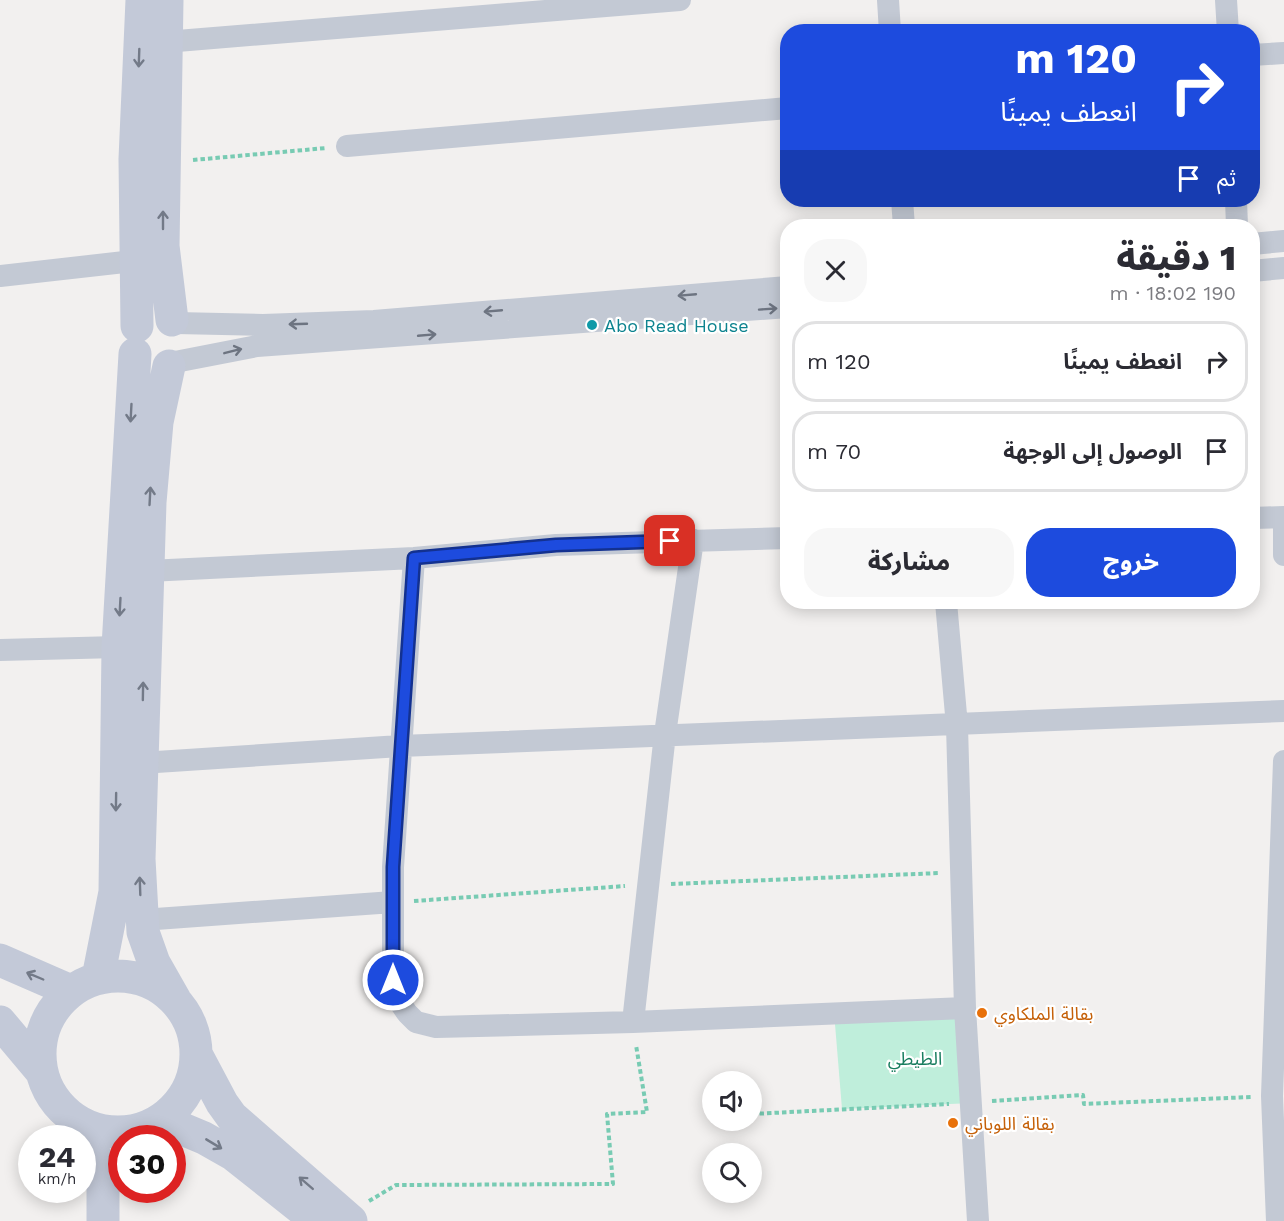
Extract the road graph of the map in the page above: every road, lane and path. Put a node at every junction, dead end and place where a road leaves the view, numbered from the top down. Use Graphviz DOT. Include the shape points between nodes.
graph roads {
  1 [pos="142,0"];
  2 [pos="166,0"];
  3 [pos="680,0"];
  4 [pos="888,0"];
  5 [pos="1226,0"];
  6 [pos="890,24"];
  7 [pos="1228,24"];
  8 [pos="165,42"];
  9 [pos="1284,53"];
  10 [pos="1260,55"];
  11 [pos="780,109"];
  12 [pos="347,146"];
  13 [pos="164,162"];
  14 [pos="1284,241"];
  15 [pos="1260,243"];
  16 [pos="151,259"];
  17 [pos="1284,268"];
  18 [pos="1260,270"];
  19 [pos="0,276"];
  20 [pos="780,288"];
  21 [pos="780,308"];
  22 [pos="174,322"];
  23 [pos="136,340"];
  24 [pos="172,364"];
  25 [pos="1284,517"];
  26 [pos="1260,518"];
  27 [pos="780,538"];
  28 [pos="693,540"];
  29 [pos="1284,555"];
  30 [pos="414,558"];
  31 [pos="148,571"];
  32 [pos="947,609"];
  33 [pos="118,647"];
  34 [pos="0,650"];
  35 [pos="1284,711"];
  36 [pos="957,726"];
  37 [pos="665,734"];
  38 [pos="400,746"];
  39 [pos="1284,761"];
  40 [pos="141,763"];
  41 [pos="961,872"];
  42 [pos="648,885"];
  43 [pos="393,902"];
  44 [pos="142,920"];
  45 [pos="0,960"];
  46 [pos="84,984"];
  47 [pos="175,1000"];
  48 [pos="966,1008"];
  49 [pos="0,1022"];
  50 [pos="633,1022"];
  51 [pos="196,1054"];
  52 [pos="41,1071"];
  53 [pos="1278,1096"];
  54 [pos="972,1103"];
  55 [pos="762,1114"];
  56 [pos="161,1120"];
  57 [pos="84,1125"];
  58 [pos="151,1125"];
  59 [pos="96,1159"];
  60 [pos="125,1203"];
  61 [pos="337,1219"];
  62 [pos="103,1221"];
  63 [pos="124,1221"];
  64 [pos="978,1221"];
  65 [pos="1277,1221"];
  1 -- 16 [label="street, one-way" via="135,159"];
  2 -- 8 [label="street"];
  3 -- 8 [label="street"];
  4 -- 6 [label="street"];
  5 -- 7 [label="street"];
  8 -- 13 [label="street"];
  9 -- 10 [label="street"];
  11 -- 12 [label="street"];
  12 -- 13 [label="path"];
  16 -- 13 [label="street, one-way"];
  14 -- 15 [label="street"];
  16 -- 19 [label="street"];
  16 -- 22 [label="street"];
  16 -- 23 [label="street"];
  17 -- 18 [label="street"];
  20 -- 22 [label="street, one-way" via="374,321 263,325"];
  24 -- 21 [label="street, one-way" via="257,346"];
  22 -- 23 [label="street" via="154,316"];
  22 -- 24 [label="street" via="184,338 180,355"];
  23 -- 24 [label="street" via="149,367"];
  23 -- 33 [label="street, one-way"];
  31 -- 24 [label="street, one-way" via="152,461"];
  25 -- 26 [label="street"];
  25 -- 29 [label="street"];
  27 -- 28 [label="street"];
  28 -- 30 [label="street" via="556,545"];
  28 -- 37 [label="street"];
  30 -- 31 [label="street"];
  30 -- 38 [label="street"];
  40 -- 31 [label="street, one-way"];
  32 -- 36 [label="street"];
  33 -- 34 [label="street"];
  33 -- 46 [label="street, one-way" via="115,892"];
  35 -- 36 [label="street"];
  36 -- 37 [label="street"];
  36 -- 41 [label="street"];
  37 -- 38 [label="street"];
  37 -- 42 [label="street"];
  38 -- 40 [label="street"];
  38 -- 43 [label="street"];
  39 -- 53 [label="street"];
  44 -- 40 [label="street, one-way"];
  41 -- 42 [label="path"];
  41 -- 48 [label="street"];
  42 -- 43 [label="path"];
  42 -- 50 [label="street"];
  43 -- 44 [label="street"];
  43 -- 50 [label="street" via="393,980 397,998 416,1022 436,1027"];
  44 -- 47 [label="street" via="147,946"];
  46 -- 45 [label="street, one-way"];
  46 -- 47 [label="street" via="119,975 140,978"];
  46 -- 52 [label="street" via="54,1009 44,1028"];
  47 -- 51 [label="street" via="194,1034"];
  48 -- 50 [label="street"];
  48 -- 54 [label="street"];
  49 -- 52 [label="street"];
  50 -- 61 [label="path" via="647,1112 607,1114 613,1184 396,1185"];
  51 -- 56 [label="street" via="187,1092"];
  61 -- 51 [label="street, one-way" via="232,1117"];
  52 -- 57 [label="street" via="56,1103"];
  53 -- 54 [label="path" via="1084,1104 1083,1095"];
  53 -- 65 [label="street"];
  54 -- 55 [label="path"];
  54 -- 64 [label="street"];
  56 -- 58 [label="street"];
  56 -- 61 [label="street, one-way" via="204,1138"];
  59 -- 62 [label="street" via="103,1179"];
  60 -- 63 [label="street"];
}
